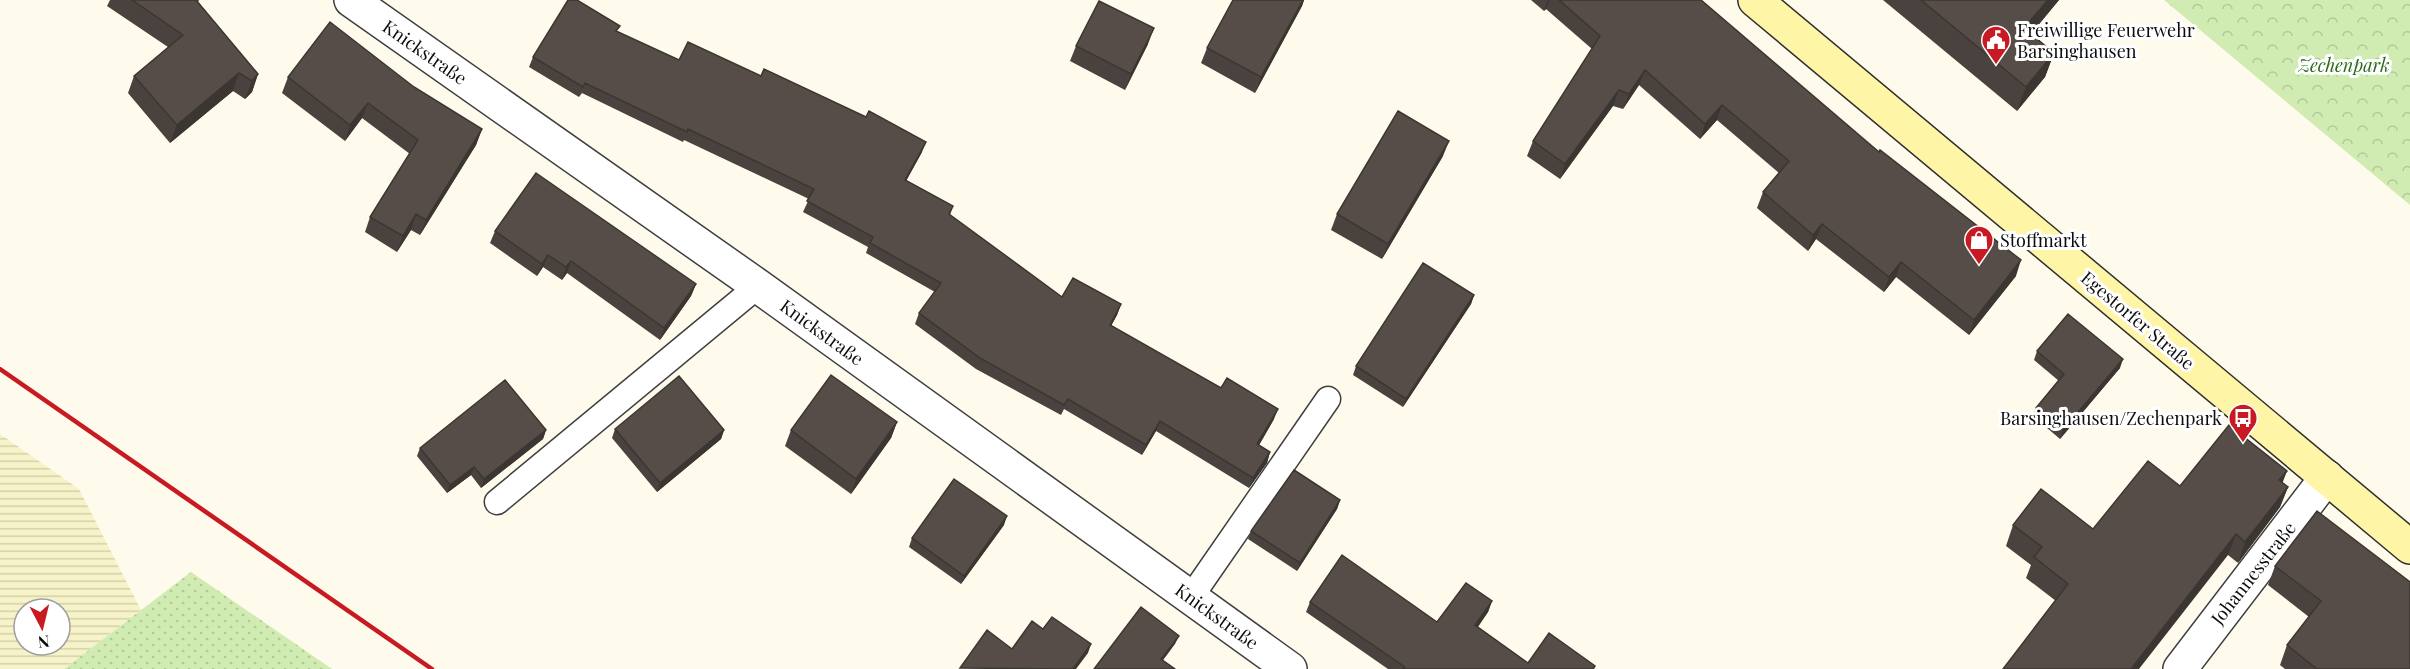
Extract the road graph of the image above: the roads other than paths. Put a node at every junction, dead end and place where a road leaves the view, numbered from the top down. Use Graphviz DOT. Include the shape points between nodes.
graph roads {
  1 [pos="351,0"];
  2 [pos="1755,0"];
  3 [pos="758,286"];
  4 [pos="1328,399"];
  5 [pos="2327,477"];
  6 [pos="497,502"];
  7 [pos="2410,547"];
  8 [pos="1191,597"];
  9 [pos="1290,669"];
  10 [pos="2180,669"];
  1 -- 3 [label="street, Knickstraße"];
  2 -- 5 [label="main road, Egestorfer Straße"];
  3 -- 6 [label="lane"];
  3 -- 8 [label="street, Knickstraße"];
  4 -- 8 [label="lane"];
  5 -- 7 [label="main road, Egestorfer Straße"];
  5 -- 10 [label="street, Johannesstraße"];
  8 -- 9 [label="street, Knickstraße"];
}
